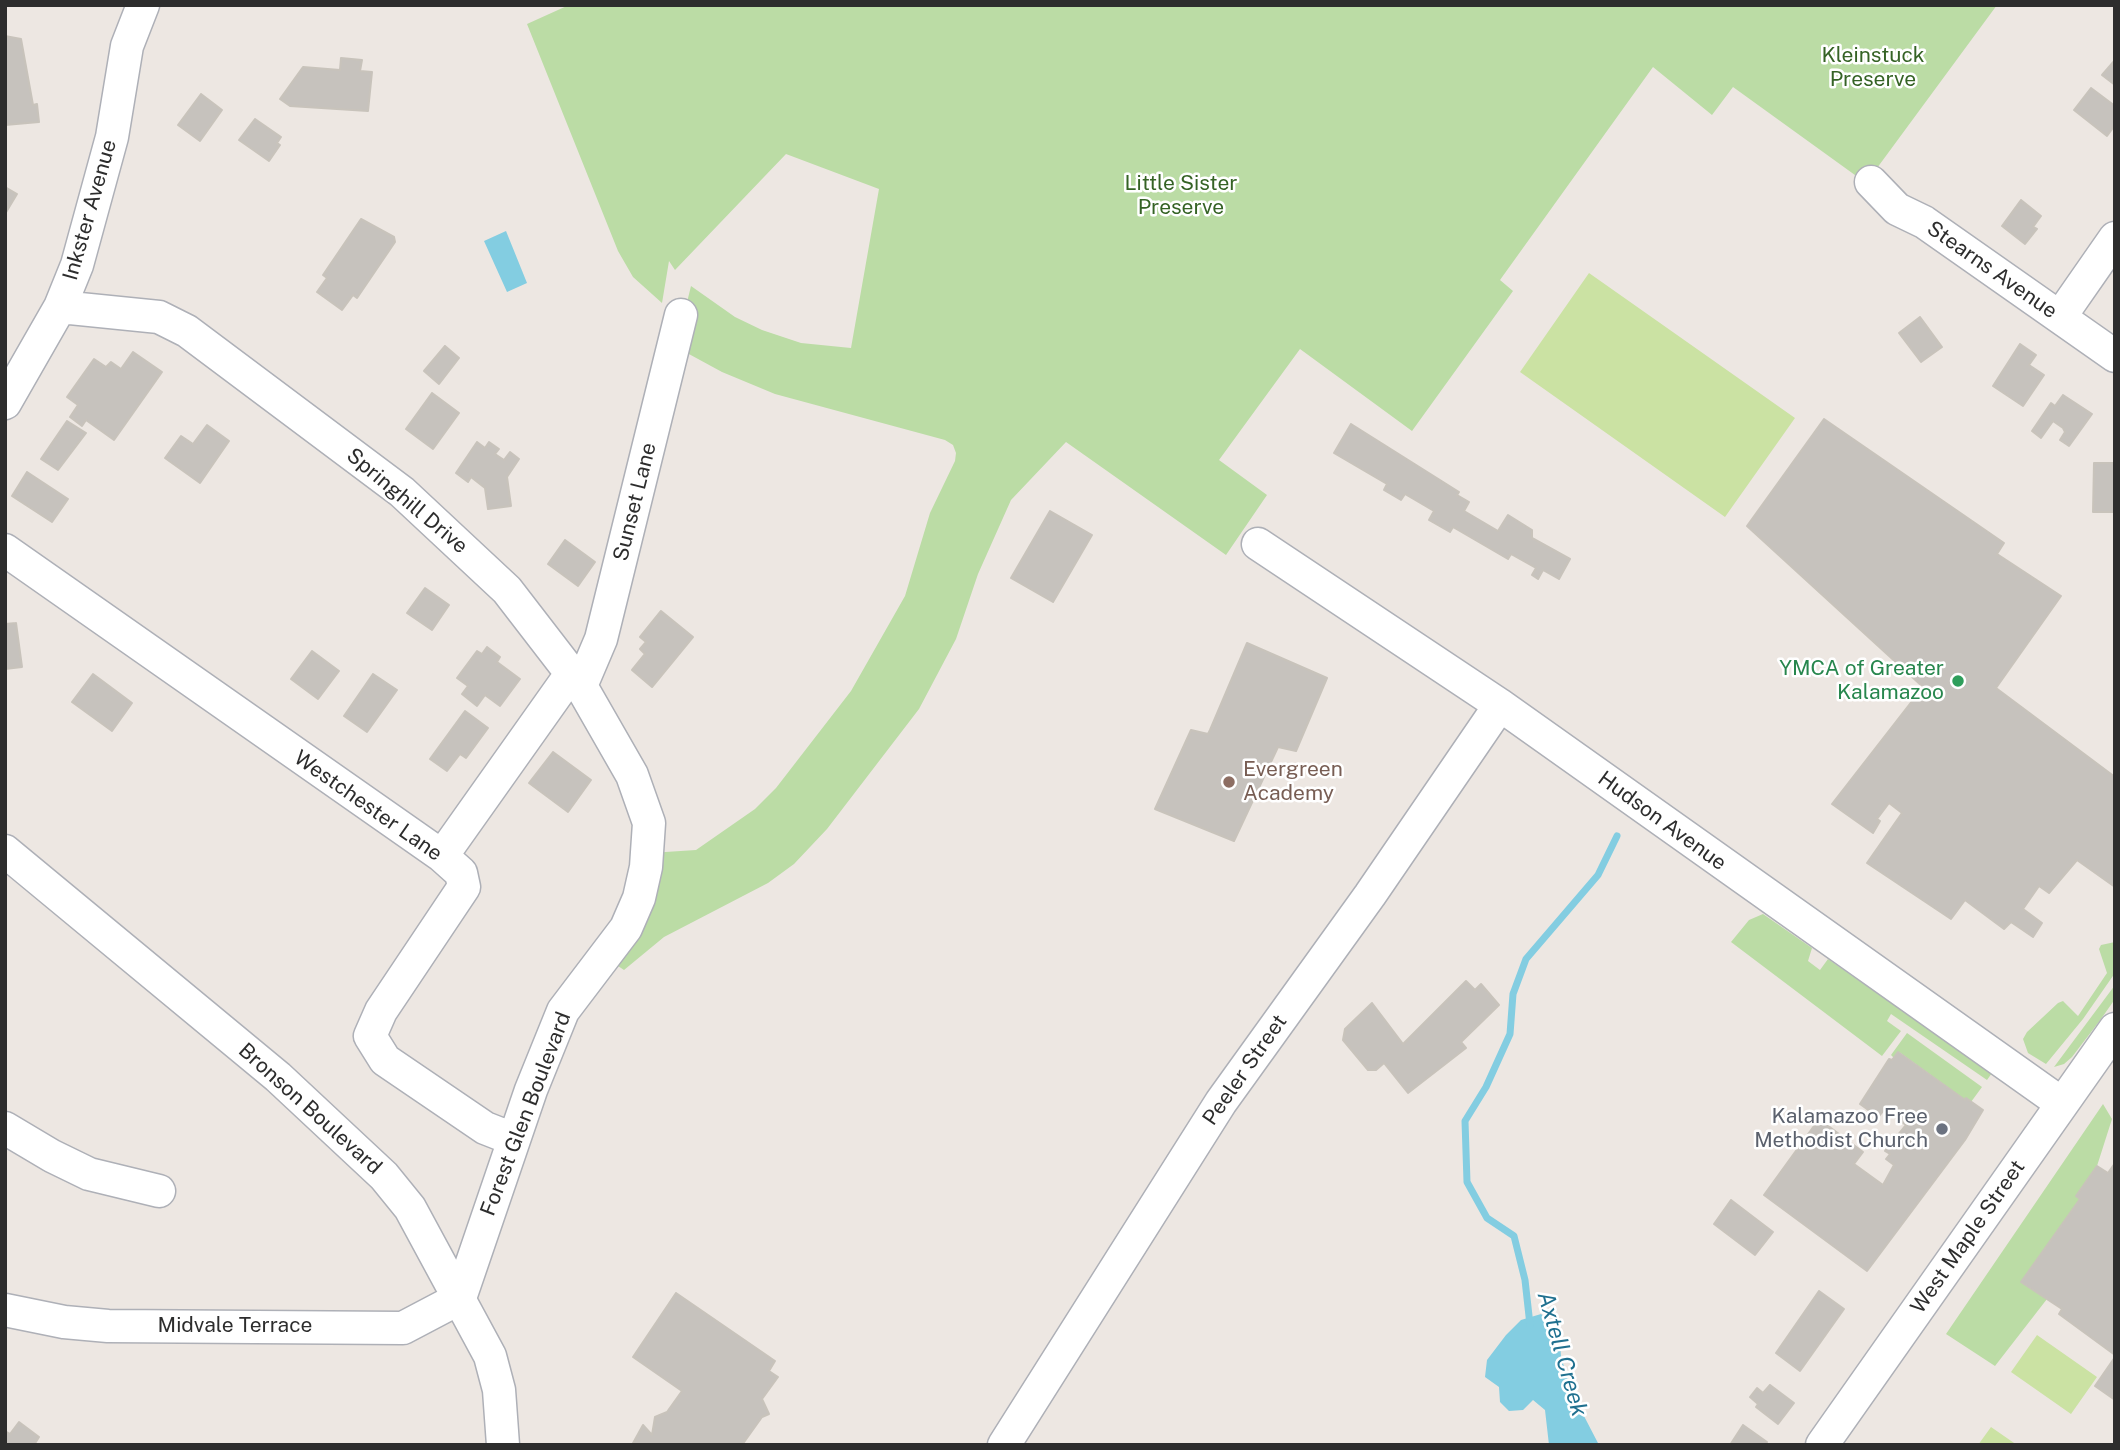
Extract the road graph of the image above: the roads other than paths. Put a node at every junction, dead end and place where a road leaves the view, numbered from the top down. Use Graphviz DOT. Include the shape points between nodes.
graph roads {
  1 [pos="143,5"];
  2 [pos="1871,181"];
  3 [pos="2115,237"];
  4 [pos="60,307"];
  5 [pos="681,315"];
  6 [pos="2060,317"];
  7 [pos="2115,356"];
  8 [pos="5,403"];
  9 [pos="1258,544"];
  10 [pos="5,551"];
  11 [pos="576,680"];
  12 [pos="1500,705"];
  13 [pos="649,822"];
  14 [pos="5,851"];
  15 [pos="442,856"];
  16 [pos="2115,1028"];
  17 [pos="2062,1103"];
  18 [pos="5,1128"];
  19 [pos="513,1139"];
  20 [pos="159,1191"];
  21 [pos="460,1298"];
  22 [pos="5,1310"];
  23 [pos="503,1445"];
  24 [pos="1004,1445"];
  25 [pos="1822,1445"];
  1 -- 4 [label="street, Inkster Avenue" via="127,46 112,137 94,206"];
  2 -- 6 [label="street, Stearns Avenue" via="1897,209 1924,222"];
  3 -- 6 [label="street"];
  4 -- 8 [label="street, Inkster Avenue"];
  4 -- 11 [label="street, Springhill Drive" via="159,317 187,331 402,492 507,590"];
  5 -- 11 [label="street, Sunset Lane" via="601,639"];
  6 -- 7 [label="street, Stearns Avenue"];
  9 -- 12 [label="street, Hudson Avenue"];
  10 -- 15 [label="street, Westchester Lane"];
  11 -- 13 [label="street, Springhill Drive" via="632,775"];
  11 -- 15 [label="street, Sunset Lane"];
  12 -- 17 [label="street, Hudson Avenue"];
  12 -- 24 [label="street, Peeler Street" via="1221,1102"];
  13 -- 19 [label="street, Forest Glen Boulevard" via="639,898 626,928 564,1011"];
  14 -- 21 [label="street, Bronson Boulevard" via="278,1077 384,1176 410,1208"];
  15 -- 19 [label="street, Westchester Lane" via="461,873 464,887 381,1010 370,1036 385,1060 485,1128"];
  16 -- 17 [label="street, West Maple Street"];
  17 -- 25 [label="street, West Maple Street"];
  18 -- 20 [label="street" via="89,1174"];
  19 -- 21 [label="street, Forest Glen Boulevard"];
  21 -- 22 [label="street, Midvale Terrace" via="403,1328 108,1326"];
  21 -- 23 [label="street, Bronson Boulevard" via="490,1356 499,1390"];
}
